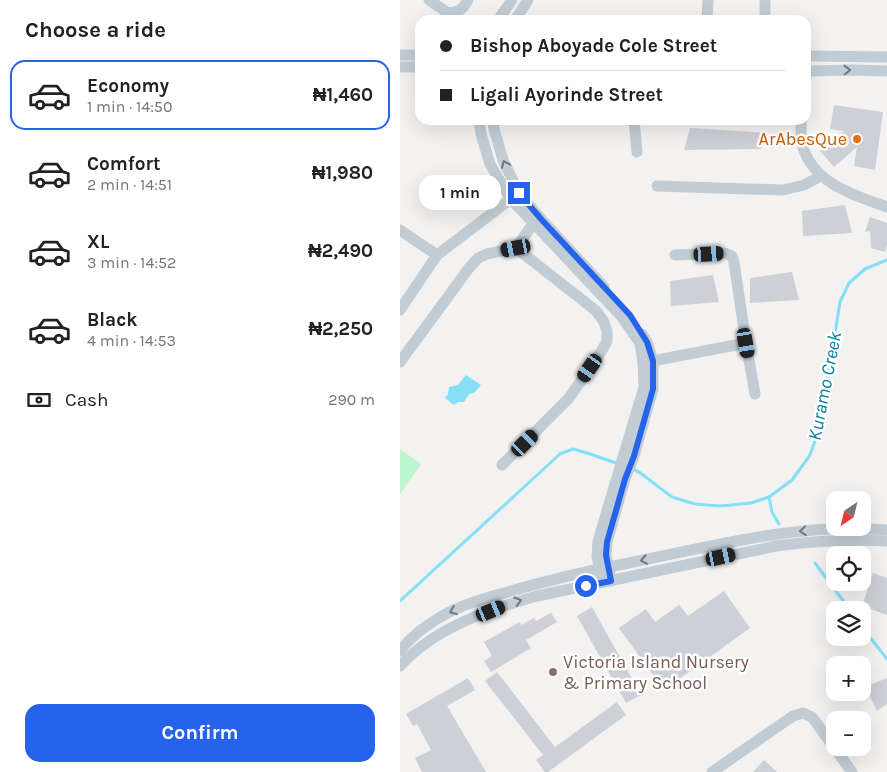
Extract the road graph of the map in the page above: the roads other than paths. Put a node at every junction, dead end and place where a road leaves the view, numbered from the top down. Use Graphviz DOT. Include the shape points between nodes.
graph roads {
  1 [pos="428,0"];
  2 [pos="468,0"];
  3 [pos="512,0"];
  4 [pos="528,0"];
  5 [pos="708,0"];
  6 [pos="765,0"];
  7 [pos="502,15"];
  8 [pos="518,15"];
  9 [pos="708,15"];
  10 [pos="765,15"];
  11 [pos="400,55"];
  12 [pos="415,55"];
  13 [pos="811,56"];
  14 [pos="887,57"];
  15 [pos="400,67"];
  16 [pos="415,67"];
  17 [pos="811,71"];
  18 [pos="887,71"];
  19 [pos="479,125"];
  20 [pos="494,125"];
  21 [pos="634,125"];
  22 [pos="801,125"];
  23 [pos="637,152"];
  24 [pos="821,176"];
  25 [pos="657,186"];
  26 [pos="514,196"];
  27 [pos="887,206"];
  28 [pos="533,224"];
  29 [pos="400,230"];
  30 [pos="516,248"];
  31 [pos="437,255"];
  32 [pos="675,255"];
  33 [pos="400,310"];
  34 [pos="746,343"];
  35 [pos="400,362"];
  36 [pos="648,362"];
  37 [pos="755,394"];
  38 [pos="502,465"];
  39 [pos="887,530"];
  40 [pos="887,541"];
  41 [pos="604,568"];
  42 [pos="607,582"];
  43 [pos="400,651"];
  44 [pos="400,666"];
  45 [pos="712,772"];
  46 [pos="852,772"];
  1 -- 2 [label="street" via="448,13 458,12"];
  3 -- 7 [label="street"];
  4 -- 8 [label="street"];
  5 -- 9 [label="street"];
  6 -- 10 [label="street"];
  11 -- 12 [label="street"];
  13 -- 14 [label="street"];
  15 -- 16 [label="street"];
  17 -- 18 [label="street, one-way"];
  19 -- 26 [label="street" via="490,164"];
  26 -- 20 [label="street, one-way"];
  21 -- 23 [label="street"];
  22 -- 24 [label="street" via="802,143 809,162"];
  24 -- 25 [label="street" via="783,190"];
  24 -- 27 [label="street" via="855,196"];
  26 -- 28 [label="street"];
  26 -- 31 [label="street"];
  26 -- 36 [label="street" via="541,219 630,315 647,342"];
  28 -- 30 [label="street"];
  28 -- 36 [label="street" via="622,317 640,343"];
  29 -- 31 [label="street"];
  30 -- 35 [label="street" via="478,258"];
  30 -- 38 [label="street" via="597,312 604,322 607,341 569,398"];
  31 -- 33 [label="street"];
  32 -- 34 [label="street" via="725,253 732,256"];
  34 -- 36 [label="street"];
  34 -- 37 [label="street"];
  36 -- 41 [label="street" via="653,389 621,477"];
  39 -- 41 [label="street, one-way" via="867,528 771,534"];
  40 -- 42 [label="street" via="808,542 776,546"];
  41 -- 42 [label="street"];
  41 -- 43 [label="street, one-way" via="538,582 445,614 421,630"];
  44 -- 42 [label="street, one-way" via="439,635 476,616 537,596"];
  45 -- 46 [label="street" via="793,716 803,713 812,717"];
}
